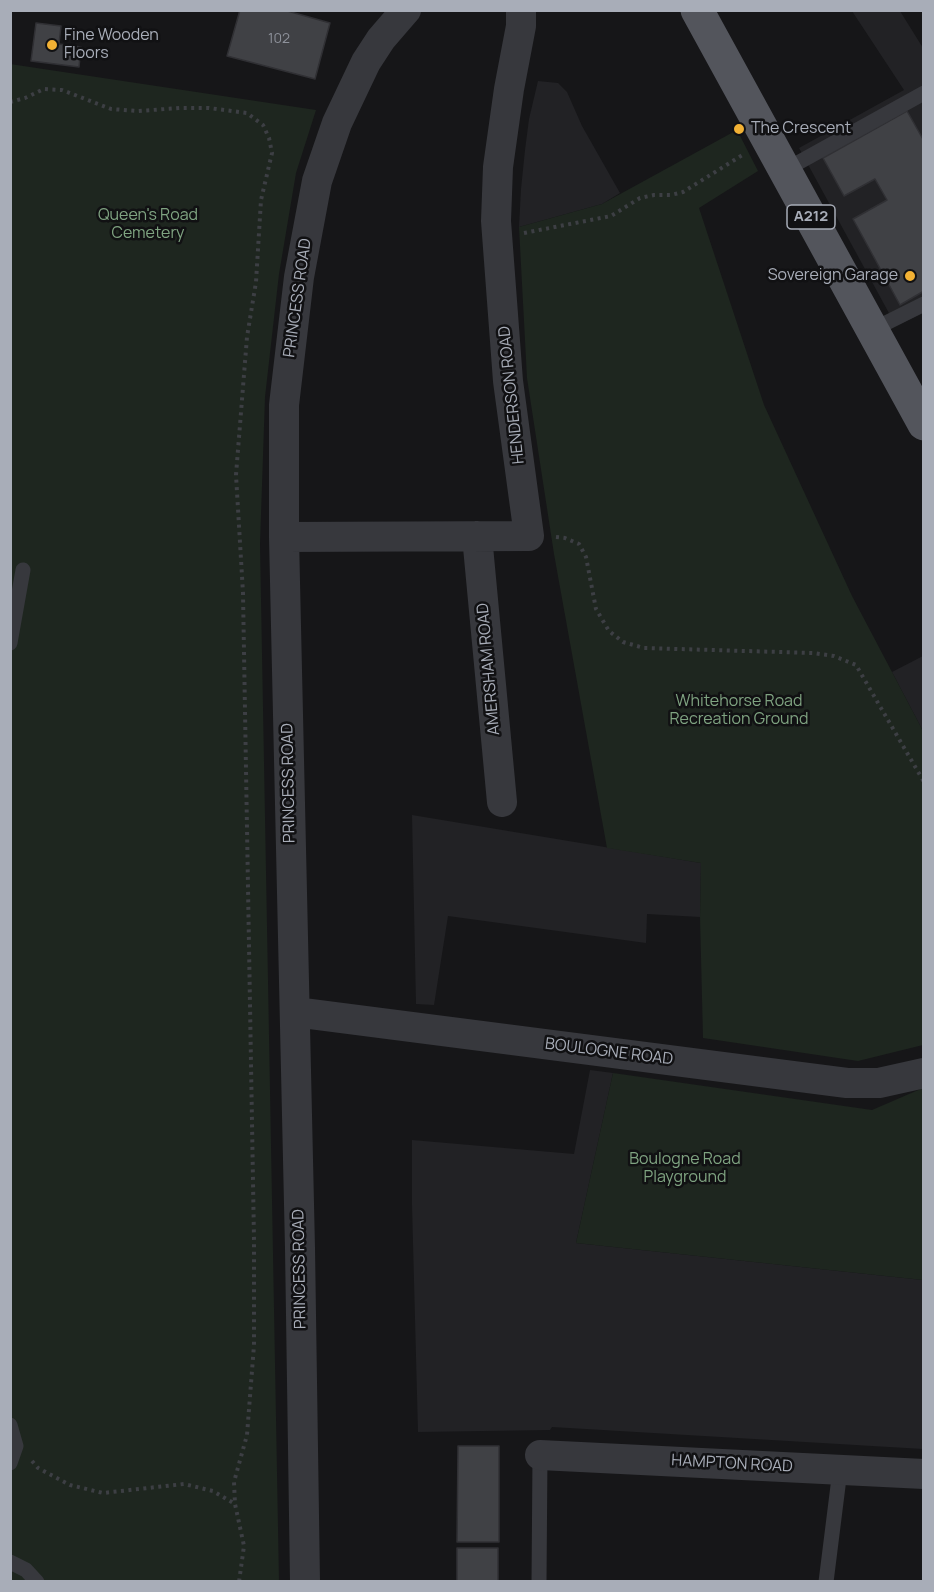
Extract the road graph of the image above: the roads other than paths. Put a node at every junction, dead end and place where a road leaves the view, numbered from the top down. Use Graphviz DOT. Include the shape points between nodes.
graph roads {
  1 [pos="521,10"];
  2 [pos="697,10"];
  3 [pos="396,13"];
  4 [pos="924,93"];
  5 [pos="785,170"];
  6 [pos="924,304"];
  7 [pos="872,330"];
  8 [pos="924,424"];
  9 [pos="477,536"];
  10 [pos="284,537"];
  11 [pos="24,570"];
  12 [pos="10,643"];
  13 [pos="502,802"];
  14 [pos="295,1012"];
  15 [pos="924,1073"];
  16 [pos="10,1425"];
  17 [pos="540,1455"];
  18 [pos="10,1463"];
  19 [pos="840,1470"];
  20 [pos="924,1474"];
  21 [pos="10,1562"];
  22 [pos="38,1581"];
  23 [pos="305,1581"];
  24 [pos="538,1581"];
  25 [pos="826,1581"];
  1 -- 9 [label="street, HENDERSON ROAD" via="496,196 508,381 529,536"];
  2 -- 5 [label="main road, A212"];
  3 -- 10 [label="street, PRINCESS ROAD" via="366,62 337,123 317,181 299,277 284,405"];
  4 -- 5 [label="lane"];
  5 -- 7 [label="main road, A212"];
  6 -- 7 [label="lane"];
  7 -- 8 [label="main road, A212"];
  9 -- 10 [label="street"];
  9 -- 13 [label="street, AMERSHAM ROAD"];
  10 -- 14 [label="street, PRINCESS ROAD"];
  11 -- 12 [label="lane"];
  14 -- 15 [label="street, BOULOGNE ROAD" via="847,1083 879,1083"];
  14 -- 23 [label="street, PRINCESS ROAD"];
  16 -- 18 [label="lane" via="16,1446"];
  17 -- 19 [label="street, HAMPTON ROAD"];
  17 -- 24 [label="lane"];
  19 -- 20 [label="street, HAMPTON ROAD"];
  19 -- 25 [label="lane"];
  21 -- 22 [label="lane"];
}
